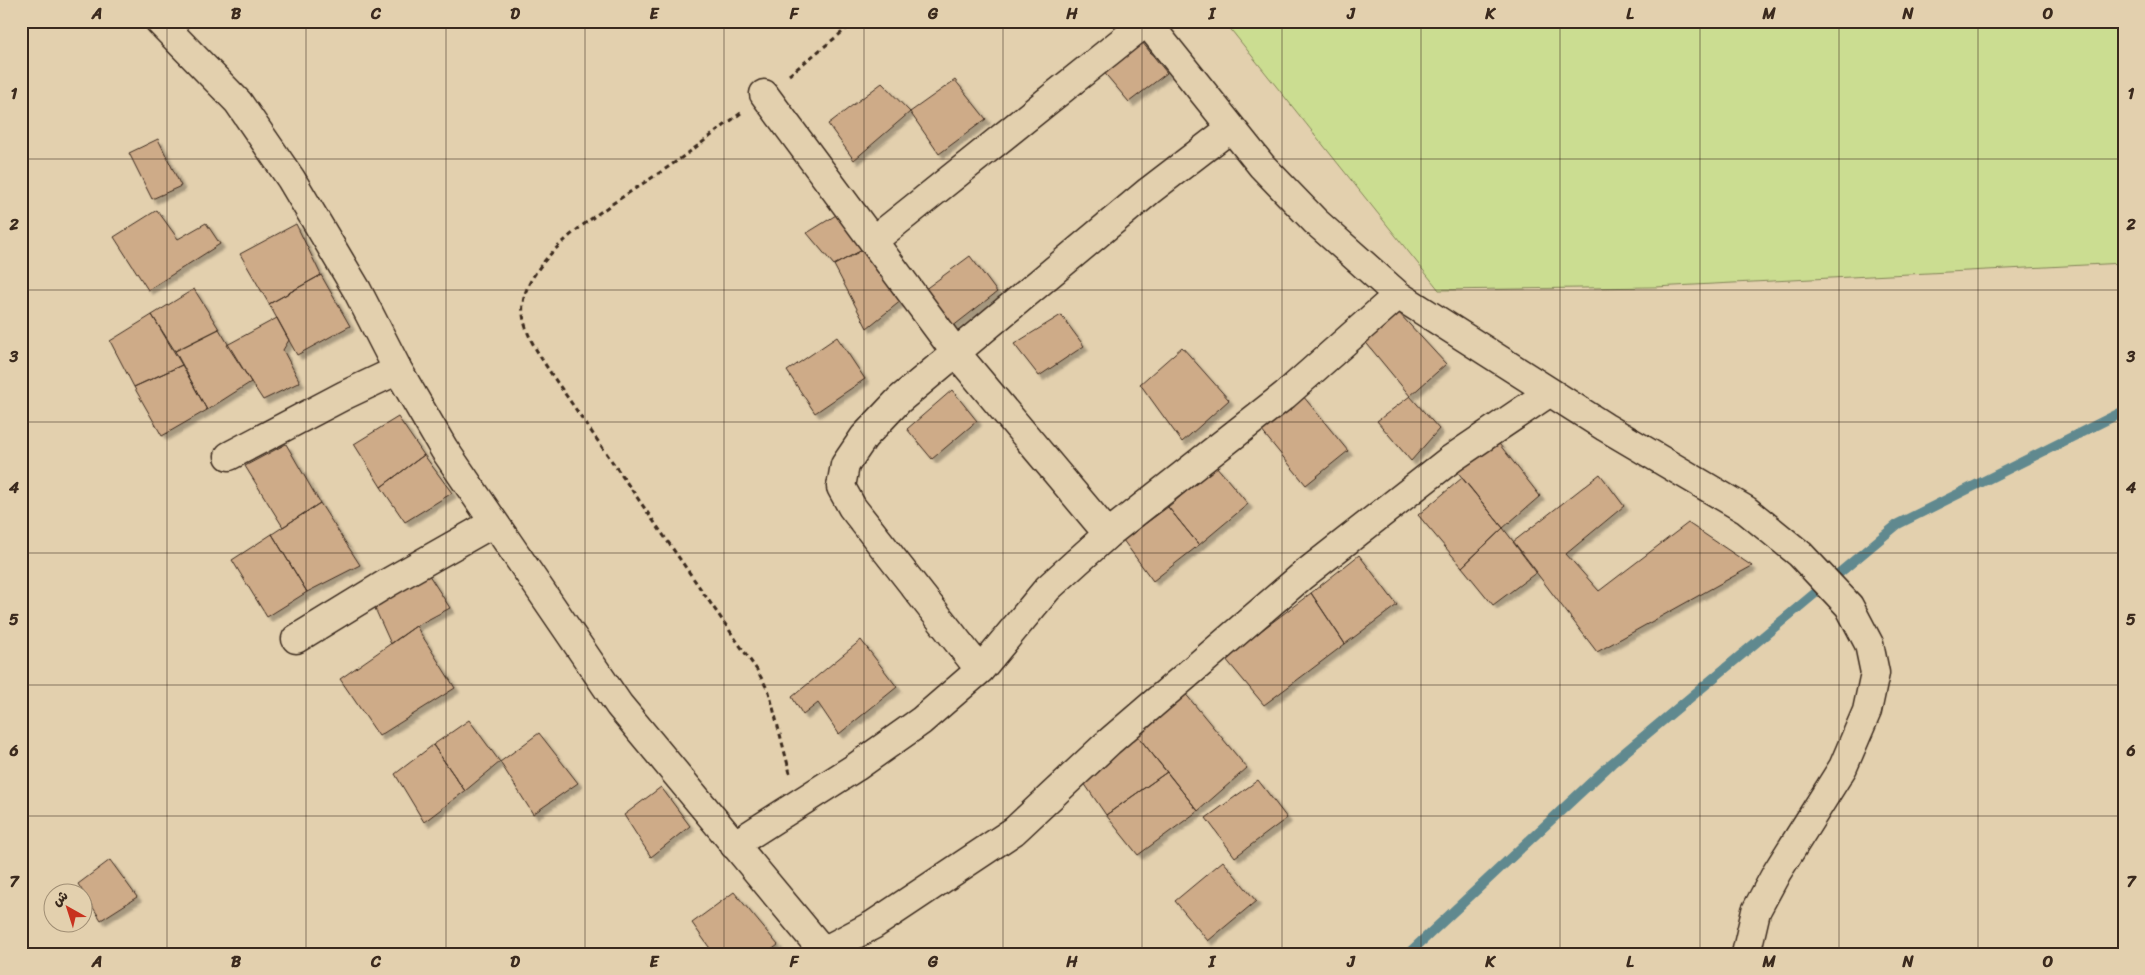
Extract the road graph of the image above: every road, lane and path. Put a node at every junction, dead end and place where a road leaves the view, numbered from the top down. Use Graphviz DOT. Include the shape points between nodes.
graph roads {
  1 [pos="159,21"];
  2 [pos="856,21"];
  3 [pos="1146,21"];
  4 [pos="764,94"];
  5 [pos="1232,128"];
  6 [pos="873,241"];
  7 [pos="1398,295"];
  8 [pos="956,353"];
  9 [pos="398,370"];
  10 [pos="1550,392"];
  11 [pos="230,456"];
  12 [pos="493,523"];
  13 [pos="1108,534"];
  14 [pos="296,639"];
  15 [pos="980,670"];
  16 [pos="798,805"];
  17 [pos="734,844"];
  18 [pos="821,953"];
  19 [pos="1746,954"];
  1 -- 9 [label="street" via="238,102 290,179 357,290"];
  2 -- 4 [label="path"];
  3 -- 5 [label="street"];
  3 -- 6 [label="street"];
  4 -- 6 [label="street"];
  4 -- 16 [label="path" via="678,160 567,236 540,266 525,292 523,306 527,335 552,375 757,670 769,692"];
  5 -- 7 [label="street" via="1262,166 1315,221"];
  5 -- 8 [label="street" via="1149,191"];
  6 -- 8 [label="street"];
  7 -- 10 [label="street"];
  7 -- 13 [label="street" via="1285,395"];
  8 -- 13 [label="street"];
  8 -- 15 [label="street" via="899,400 864,437 845,465 841,487 852,508"];
  9 -- 11 [label="street"];
  9 -- 12 [label="street" via="444,450"];
  10 -- 18 [label="street" via="1451,459 1302,576 1108,742 1014,831 873,925"];
  10 -- 19 [label="street" via="1746,510 1800,554 1849,606 1869,644 1875,673 1868,711 1843,767 1756,910"];
  12 -- 14 [label="street"];
  12 -- 17 [label="street" via="619,704"];
  13 -- 15 [label="street" via="1048,588"];
  15 -- 16 [label="street" via="921,722"];
  16 -- 17 [label="street"];
  17 -- 18 [label="street"];
}
